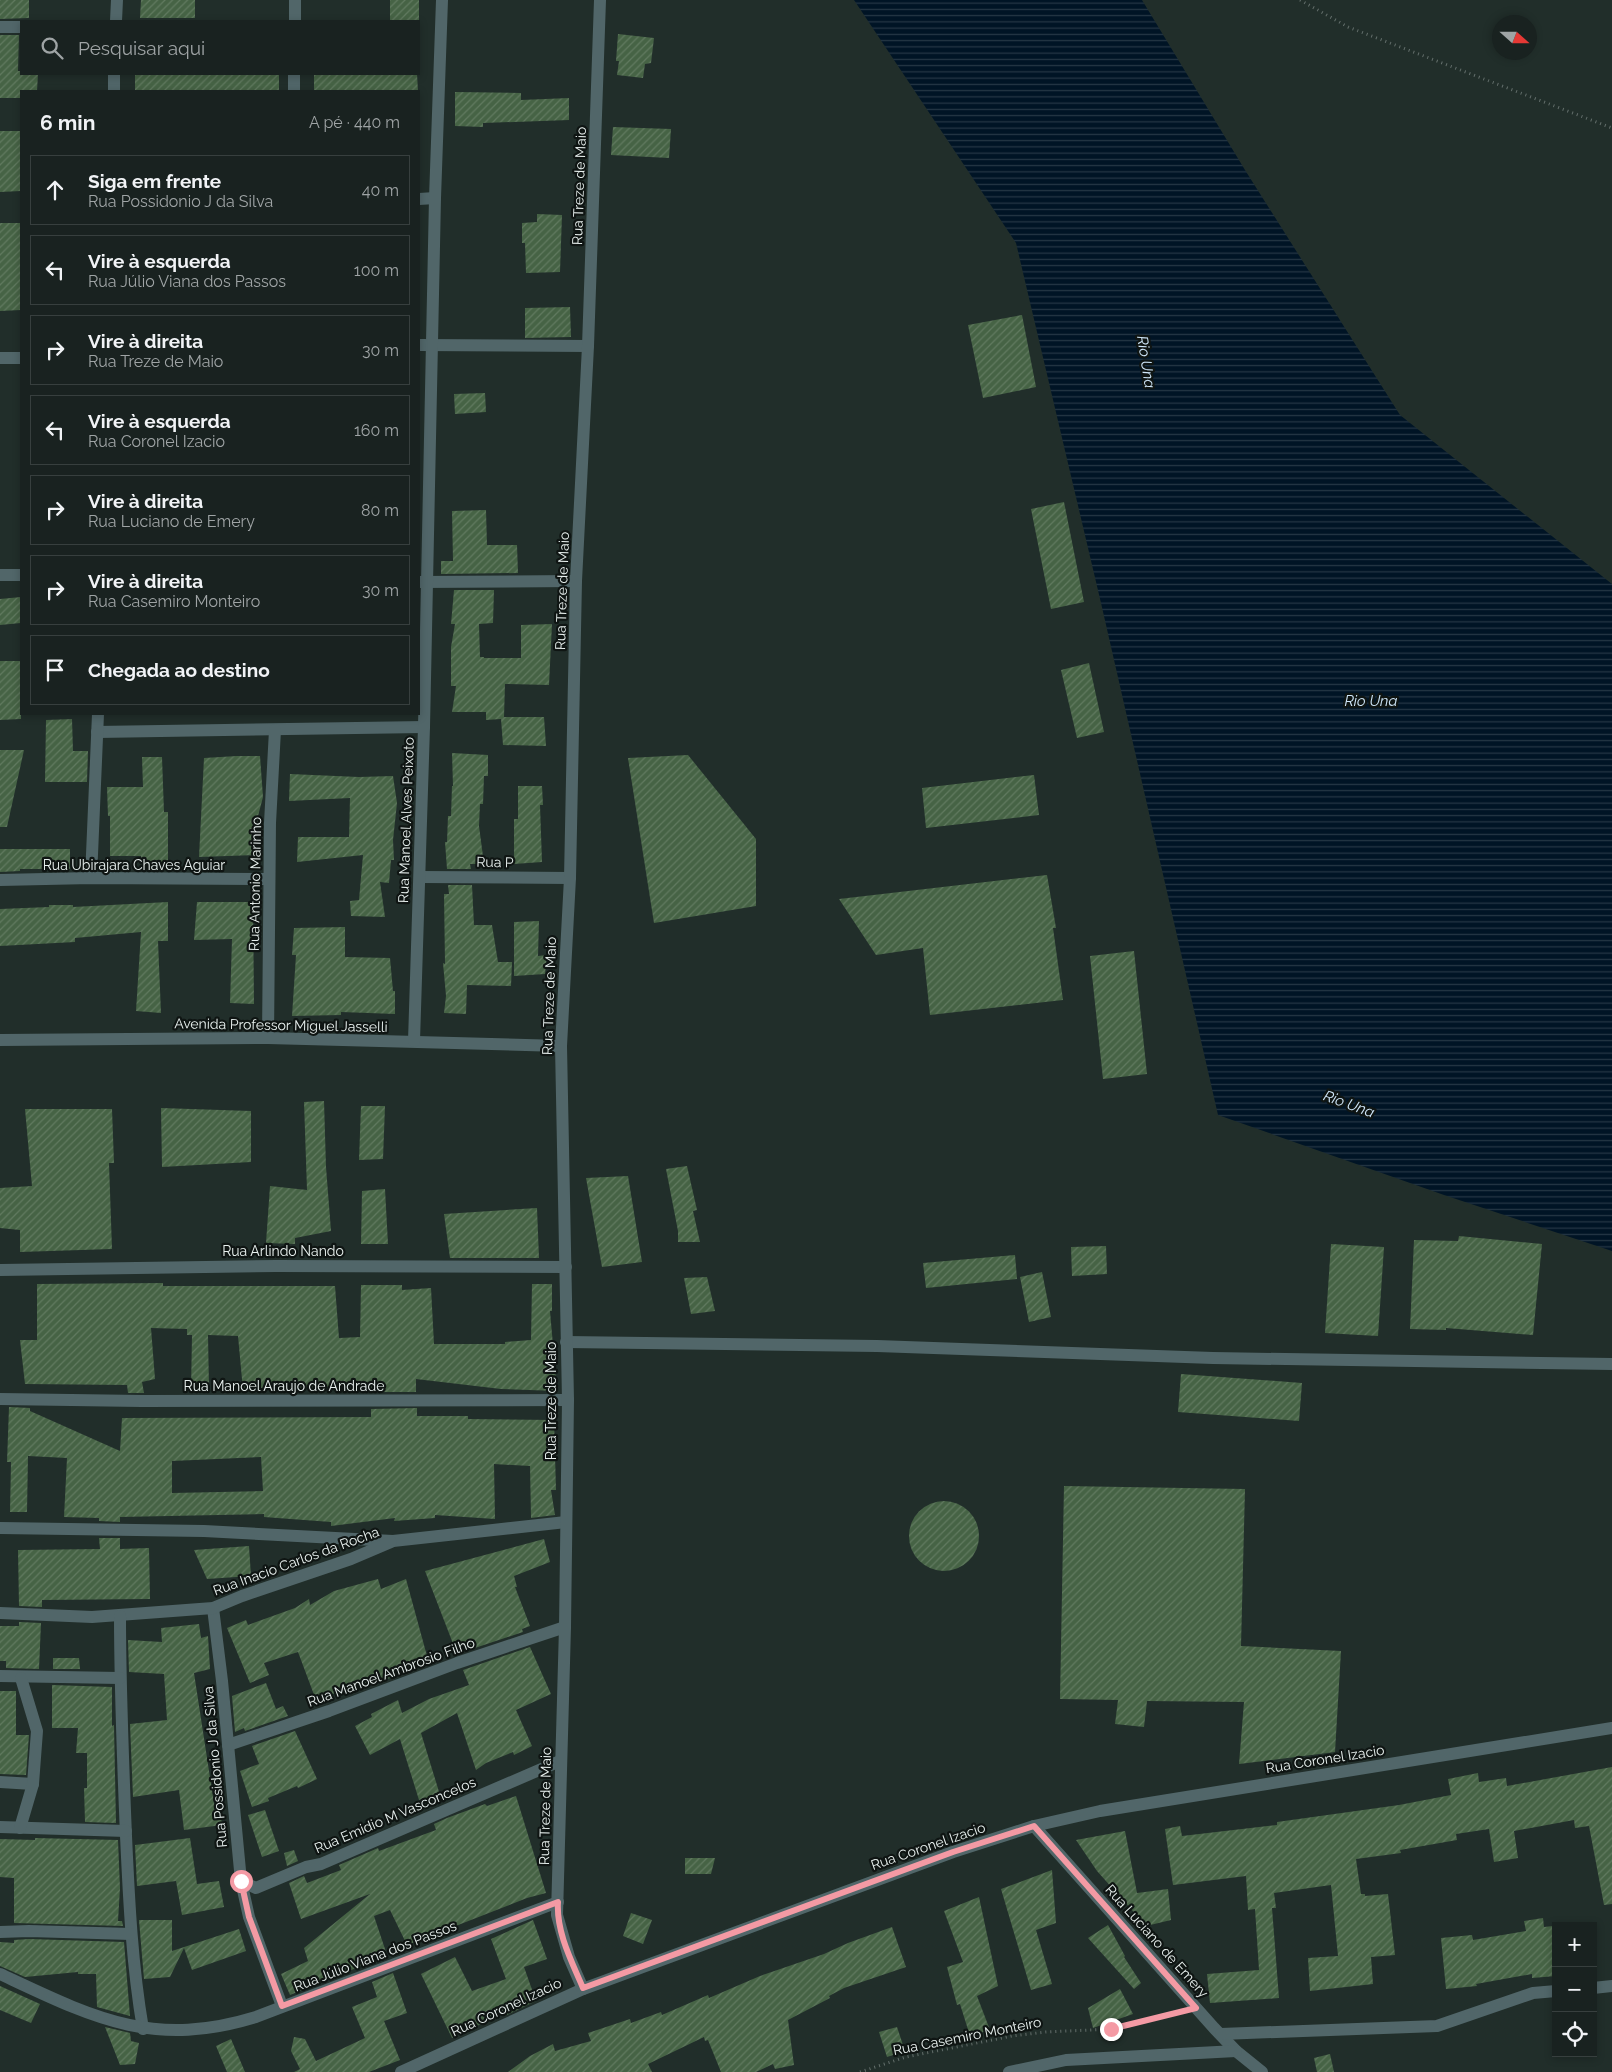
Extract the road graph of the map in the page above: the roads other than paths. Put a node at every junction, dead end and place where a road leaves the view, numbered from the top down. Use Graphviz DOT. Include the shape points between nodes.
graph roads {
  1 [pos="117,0"];
  2 [pos="295,0"];
  3 [pos="442,0"];
  4 [pos="600,0"];
  5 [pos="116,20"];
  6 [pos="295,20"];
  7 [pos="0,27"];
  8 [pos="20,27"];
  9 [pos="114,75"];
  10 [pos="294,75"];
  11 [pos="114,90"];
  12 [pos="294,90"];
  13 [pos="435,198"];
  14 [pos="420,199"];
  15 [pos="432,344"];
  16 [pos="420,345"];
  17 [pos="588,346"];
  18 [pos="0,358"];
  19 [pos="20,358"];
  20 [pos="0,575"];
  21 [pos="20,575"];
  22 [pos="576,581"];
  23 [pos="423,582"];
  24 [pos="98,715"];
  25 [pos="424,727"];
  26 [pos="275,730"];
  27 [pos="97,732"];
  28 [pos="420,877"];
  29 [pos="91,878"];
  30 [pos="570,878"];
  31 [pos="269,879"];
  32 [pos="0,880"];
  33 [pos="268,1038"];
  34 [pos="0,1040"];
  35 [pos="414,1042"];
  36 [pos="561,1046"];
  37 [pos="566,1267"];
  38 [pos="0,1270"];
  39 [pos="566,1342"];
  40 [pos="1612,1364"];
  41 [pos="0,1399"];
  42 [pos="568,1400"];
  43 [pos="566,1522"];
  44 [pos="0,1528"];
  45 [pos="393,1541"];
  46 [pos="213,1608"];
  47 [pos="0,1613"];
  48 [pos="120,1616"];
  49 [pos="565,1627"];
  50 [pos="0,1676"];
  51 [pos="21,1678"];
  52 [pos="120,1678"];
  53 [pos="1612,1728"];
  54 [pos="228,1745"];
  55 [pos="560,1761"];
  56 [pos="0,1782"];
  57 [pos="33,1784"];
  58 [pos="1034,1826"];
  59 [pos="0,1827"];
  60 [pos="20,1828"];
  61 [pos="126,1831"];
  62 [pos="241,1881"];
  63 [pos="558,1902"];
  64 [pos="0,1932"];
  65 [pos="131,1934"];
  66 [pos="0,1974"];
  67 [pos="1612,1986"];
  68 [pos="583,1988"];
  69 [pos="1597,1988"];
  70 [pos="1552,1991"];
  71 [pos="282,2006"];
  72 [pos="143,2029"];
  73 [pos="1220,2034"];
  74 [pos="1236,2051"];
  75 [pos="401,2072"];
  76 [pos="1009,2072"];
  77 [pos="1262,2072"];
  1 -- 5 [label="street"];
  2 -- 6 [label="street"];
  3 -- 13 [label="street, Rua Manoel Alves Peixoto"];
  4 -- 17 [label="street, Rua Treze de Maio"];
  7 -- 8 [label="street"];
  9 -- 11 [label="street"];
  10 -- 12 [label="street"];
  13 -- 14 [label="street"];
  13 -- 15 [label="street, Rua Manoel Alves Peixoto"];
  15 -- 16 [label="street"];
  15 -- 17 [label="street"];
  15 -- 23 [label="street, Rua Manoel Alves Peixoto"];
  17 -- 22 [label="street, Rua Treze de Maio"];
  18 -- 19 [label="street"];
  20 -- 21 [label="street"];
  22 -- 23 [label="street"];
  22 -- 30 [label="street, Rua Treze de Maio"];
  23 -- 25 [label="street, Rua Manoel Alves Peixoto"];
  24 -- 27 [label="street"];
  25 -- 26 [label="street"];
  25 -- 28 [label="street, Rua Manoel Alves Peixoto"];
  26 -- 27 [label="street"];
  26 -- 31 [label="street, Rua Antonio Marinho"];
  27 -- 29 [label="street"];
  28 -- 30 [label="street, Rua P"];
  28 -- 35 [label="street, Rua Manoel Alves Peixoto"];
  29 -- 31 [label="street, Rua Ubirajara Chaves Aguiar"];
  29 -- 32 [label="street, Rua Ubirajara Chaves Aguiar"];
  30 -- 36 [label="street, Rua Treze de Maio"];
  31 -- 33 [label="street, Rua Antonio Marinho"];
  33 -- 34 [label="street, Avenida Professor Miguel Jasselli"];
  33 -- 35 [label="street, Avenida Professor Miguel Jasselli"];
  35 -- 36 [label="street, Avenida Professor Miguel Jasselli"];
  36 -- 37 [label="street, Rua Treze de Maio"];
  37 -- 38 [label="street, Rua Arlindo Nando" via="266,1266"];
  37 -- 39 [label="street, Rua Treze de Maio"];
  39 -- 40 [label="street"];
  39 -- 42 [label="street, Rua Treze de Maio"];
  41 -- 42 [label="street, Rua Manoel Araujo de Andrade"];
  42 -- 43 [label="street, Rua Treze de Maio"];
  43 -- 45 [label="street, Rua Inacio Carlos da Rocha"];
  43 -- 49 [label="street, Rua Treze de Maio"];
  44 -- 45 [label="street, Rua Inacio Carlos da Rocha" via="204,1531"];
  45 -- 46 [label="street, Rua Inacio Carlos da Rocha"];
  46 -- 48 [label="street, Rua Inacio Carlos da Rocha"];
  46 -- 54 [label="street, Rua Possidonio J da Silva"];
  47 -- 48 [label="street, Rua Inacio Carlos da Rocha"];
  48 -- 52 [label="street"];
  49 -- 54 [label="street, Rua Manoel Ambrosio Filho"];
  49 -- 55 [label="street, Rua Treze de Maio"];
  50 -- 51 [label="street"];
  51 -- 52 [label="street"];
  51 -- 57 [label="street" via="37,1731"];
  52 -- 61 [label="street"];
  53 -- 58 [label="street, Rua Coronel Izacio" via="1100,1810"];
  54 -- 62 [label="street, Rua Possidonio J da Silva"];
  55 -- 62 [label="street, Rua Emidio M Vasconcelos" via="321,1864 256,1888"];
  55 -- 63 [label="street, Rua Treze de Maio"];
  56 -- 57 [label="street"];
  57 -- 60 [label="street"];
  58 -- 68 [label="street, Rua Coronel Izacio" via="953,1852"];
  58 -- 73 [label="street, Rua Luciano de Emery"];
  59 -- 60 [label="street"];
  60 -- 61 [label="street"];
  61 -- 65 [label="street"];
  62 -- 71 [label="street, Rua Possidonio J da Silva" via="249,1917"];
  63 -- 68 [label="street, Rua Treze de Maio" via="557,1915 569,1957"];
  63 -- 71 [label="street, Rua Júlio Viana dos Passos"];
  64 -- 65 [label="street"];
  65 -- 72 [label="street"];
  66 -- 72 [label="street, Rua Júlio Viana dos Passos" via="88,2014"];
  67 -- 69 [label="street"];
  68 -- 75 [label="street, Rua Coronel Izacio"];
  70 -- 73 [label="street" via="1533,1993 1437,2026"];
  71 -- 72 [label="street, Rua Júlio Viana dos Passos" via="235,2023 195,2029"];
  73 -- 74 [label="street, Rua Luciano de Emery"];
  74 -- 76 [label="street" via="1066,2060"];
  74 -- 77 [label="street, Rua Luciano de Emery"];
}
